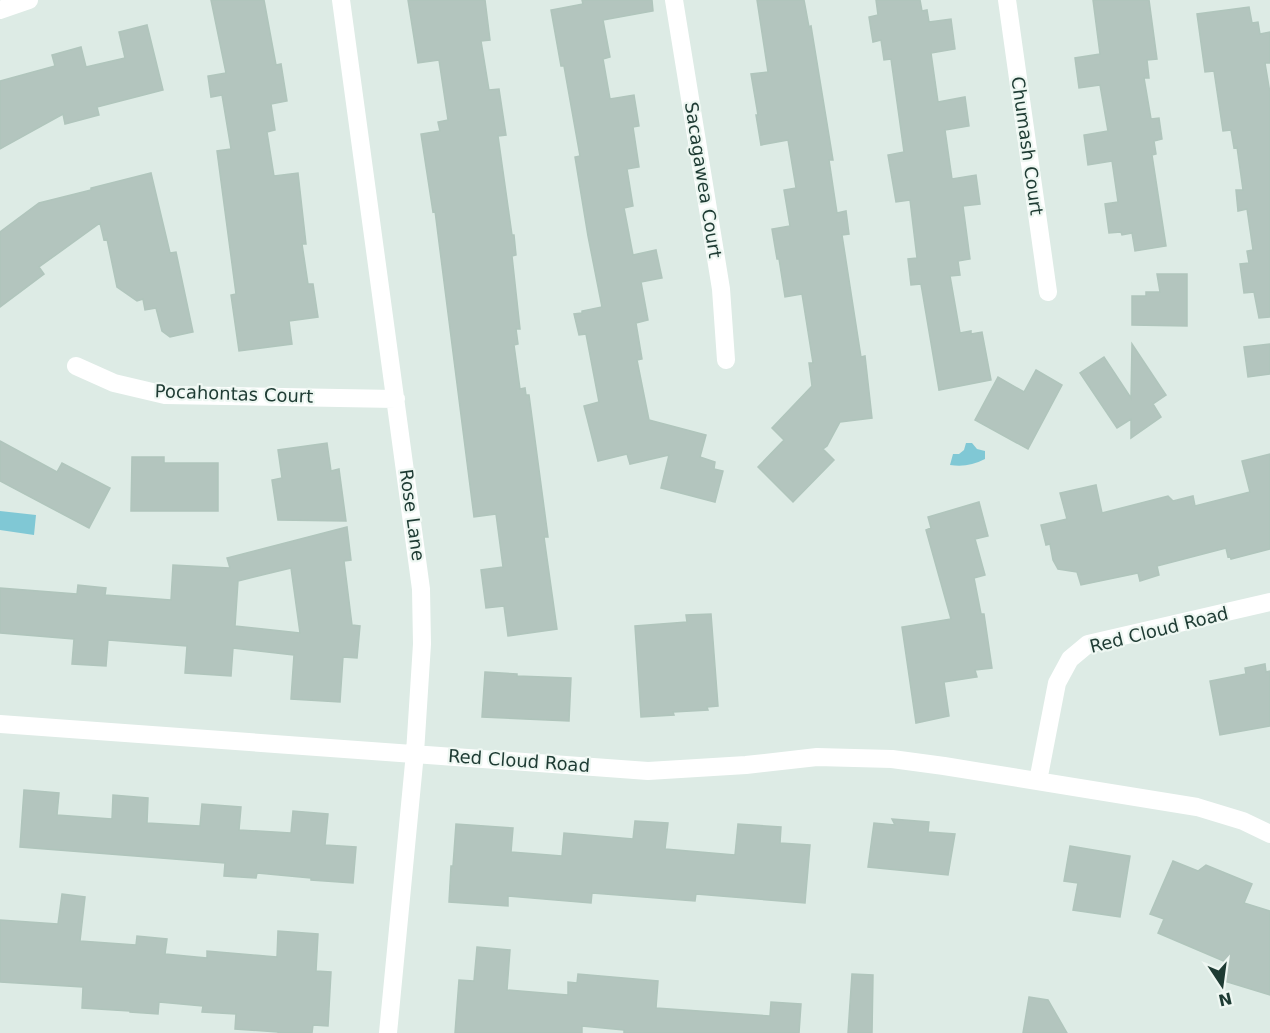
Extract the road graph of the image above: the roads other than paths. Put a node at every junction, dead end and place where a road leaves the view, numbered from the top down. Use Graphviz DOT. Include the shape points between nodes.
graph roads {
  1 [pos="29,0"];
  2 [pos="341,0"];
  3 [pos="674,0"];
  4 [pos="1007,0"];
  5 [pos="0,10"];
  6 [pos="1048,292"];
  7 [pos="726,360"];
  8 [pos="76,366"];
  9 [pos="396,399"];
  10 [pos="1270,602"];
  11 [pos="0,724"];
  12 [pos="415,753"];
  13 [pos="1038,781"];
  14 [pos="1270,834"];
  15 [pos="388,1033"];
  1 -- 5 [label="street"];
  2 -- 9 [label="street, Rose Lane"];
  3 -- 7 [label="street, Sacagawea Court" via="721,289"];
  4 -- 6 [label="street, Chumash Court"];
  8 -- 9 [label="street, Pocahontas Court" via="114,383 165,395"];
  9 -- 12 [label="street, Rose Lane" via="422,589"];
  10 -- 13 [label="street, Red Cloud Road" via="1088,644 1070,659 1058,683"];
  11 -- 12 [label="street, Red Cloud Road"];
  12 -- 13 [label="street, Red Cloud Road" via="648,771 817,757 892,759"];
  12 -- 15 [label="street, Rose Lane"];
  13 -- 14 [label="street, Red Cloud Road" via="1197,807"];
}
